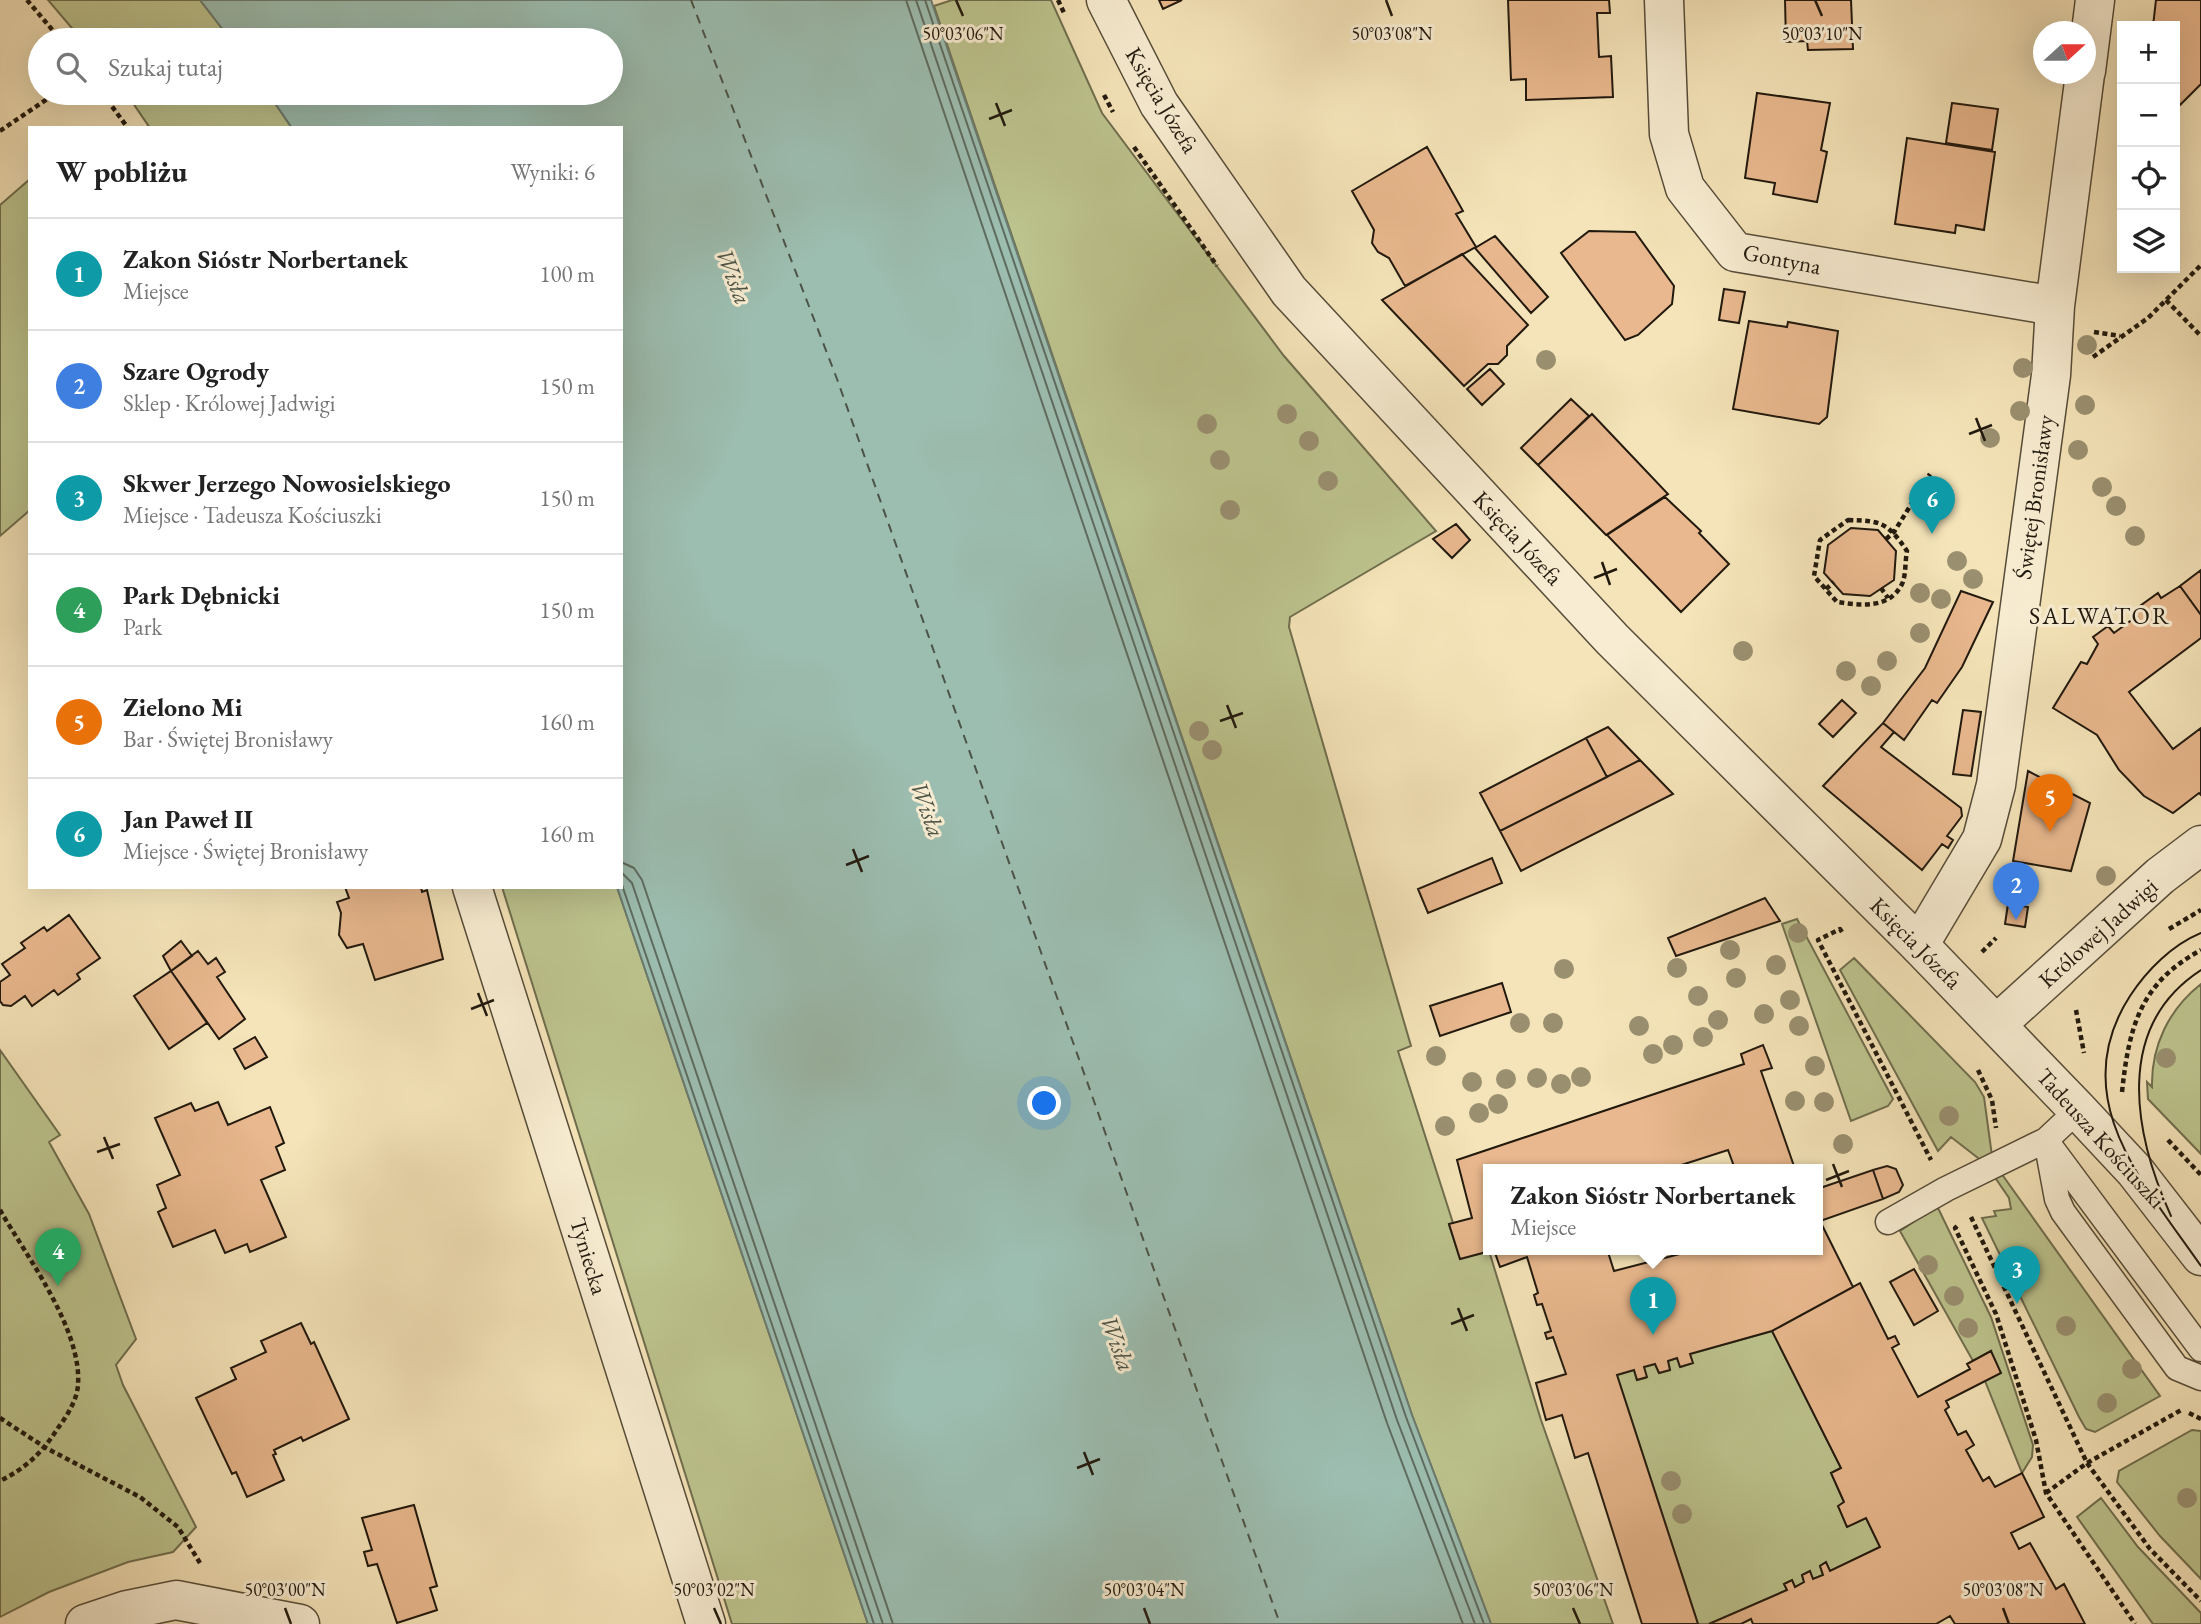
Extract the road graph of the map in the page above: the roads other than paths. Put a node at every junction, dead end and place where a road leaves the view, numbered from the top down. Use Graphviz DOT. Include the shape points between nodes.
graph roads {
  1 [pos="1107,0"];
  2 [pos="1664,0"];
  3 [pos="2095,0"];
  4 [pos="2092,21"];
  5 [pos="2083,84"];
  6 [pos="2055,306"];
  7 [pos="2201,845"];
  8 [pos="473,889"];
  9 [pos="1919,945"];
  10 [pos="1997,1024"];
  11 [pos="2078,1110"];
  12 [pos="2046,1140"];
  13 [pos="1888,1222"];
  14 [pos="2201,1256"];
  15 [pos="2201,1349"];
  16 [pos="2201,1378"];
  17 [pos="695,1621"];
  18 [pos="85,1624"];
  19 [pos="300,1624"];
  1 -- 9 [label="street, Księcia Józefa" via="1159,104 1289,291 1612,639"];
  2 -- 6 [label="street, Gontyna" via="1669,134 1685,188 1735,252"];
  3 -- 4 [label="street, Świętej Bronisławy"];
  5 -- 6 [label="street, Świętej Bronisławy"];
  6 -- 9 [label="street, Świętej Bronisławy" via="2051,375 1996,785 1982,839"];
  7 -- 10 [label="street, Królowej Jadwigi" via="2160,876"];
  8 -- 17 [label="street, Tyniecka"];
  9 -- 10 [label="street, Księcia Józefa"];
  10 -- 11 [label="street, Tadeusza Kościuszki"];
  11 -- 12 [label="lane"];
  11 -- 14 [label="street, Tadeusza Kościuszki" via="2135,1171"];
  12 -- 13 [label="lane"];
  12 -- 15 [label="lane"];
  12 -- 16 [label="lane" via="2063,1212 2177,1368"];
  18 -- 19 [label="street" via="176,1601"];
}
